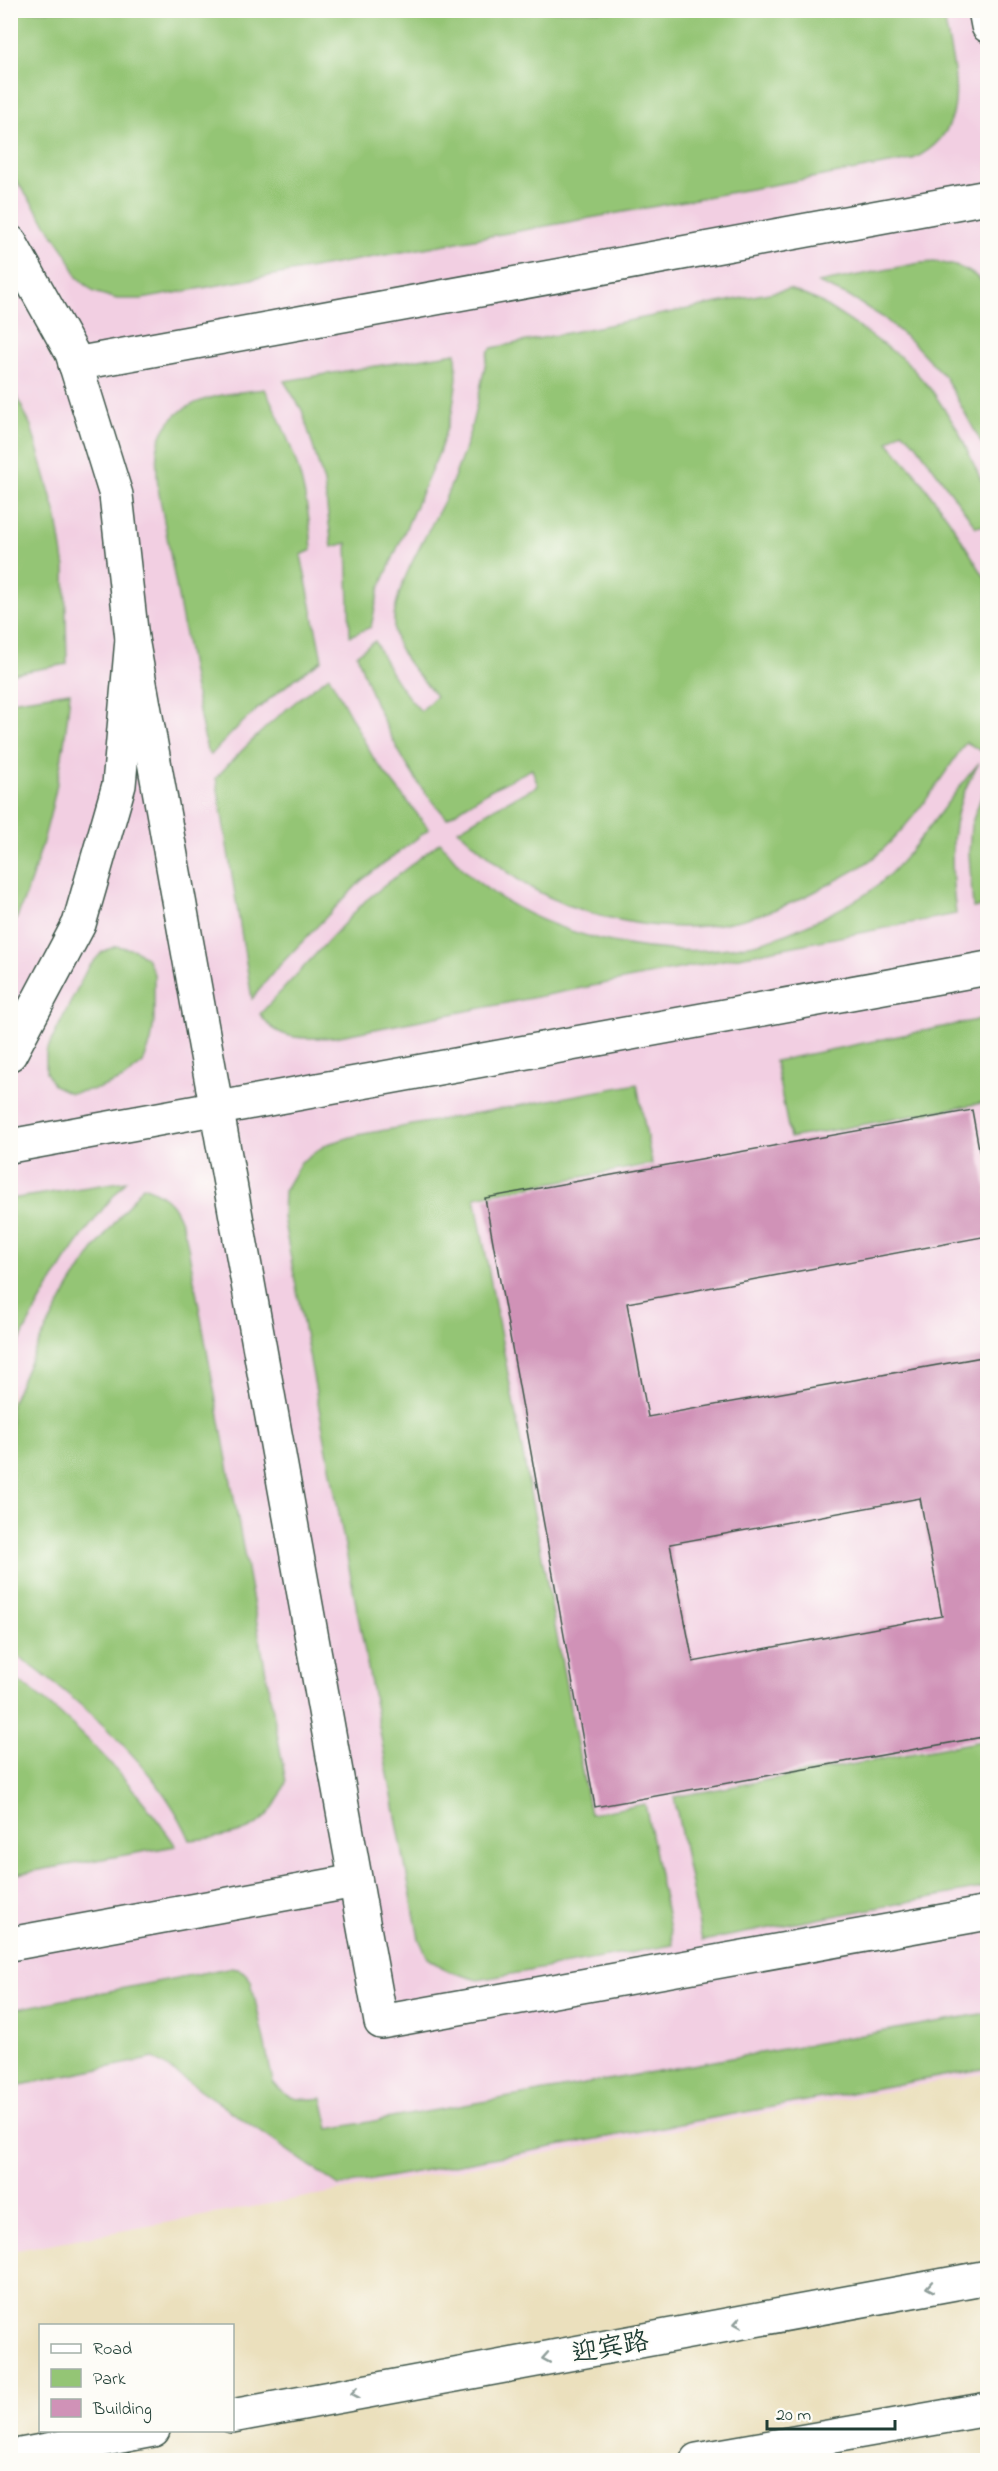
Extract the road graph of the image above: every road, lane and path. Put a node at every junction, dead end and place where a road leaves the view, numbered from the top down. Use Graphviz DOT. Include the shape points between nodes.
graph roads {
  1 [pos="985,10"];
  2 [pos="987,26"];
  3 [pos="987,197"];
  4 [pos="10,242"];
  5 [pos="75,364"];
  6 [pos="132,639"];
  7 [pos="987,968"];
  8 [pos="10,1054"];
  9 [pos="217,1109"];
  10 [pos="10,1146"];
  11 [pos="355,1881"];
  12 [pos="987,1913"];
  13 [pos="10,1944"];
  14 [pos="987,2277"];
  15 [pos="987,2409"];
  16 [pos="234,2416"];
  17 [pos="142,2432"];
  18 [pos="10,2457"];
  19 [pos="697,2460"];
  1 -- 2 [label="main road"];
  3 -- 5 [label="main road"];
  4 -- 5 [label="main road"];
  5 -- 6 [label="main road" via="116,495"];
  6 -- 8 [label="main road" via="119,785 79,924"];
  6 -- 9 [label="main road"];
  7 -- 9 [label="main road"];
  9 -- 10 [label="main road"];
  9 -- 11 [label="main road"];
  11 -- 12 [label="main road" via="381,2022"];
  11 -- 13 [label="main road"];
  14 -- 16 [label="main road, 迎宾路, one-way"];
  15 -- 19 [label="main road"];
  17 -- 18 [label="main road"];
}
